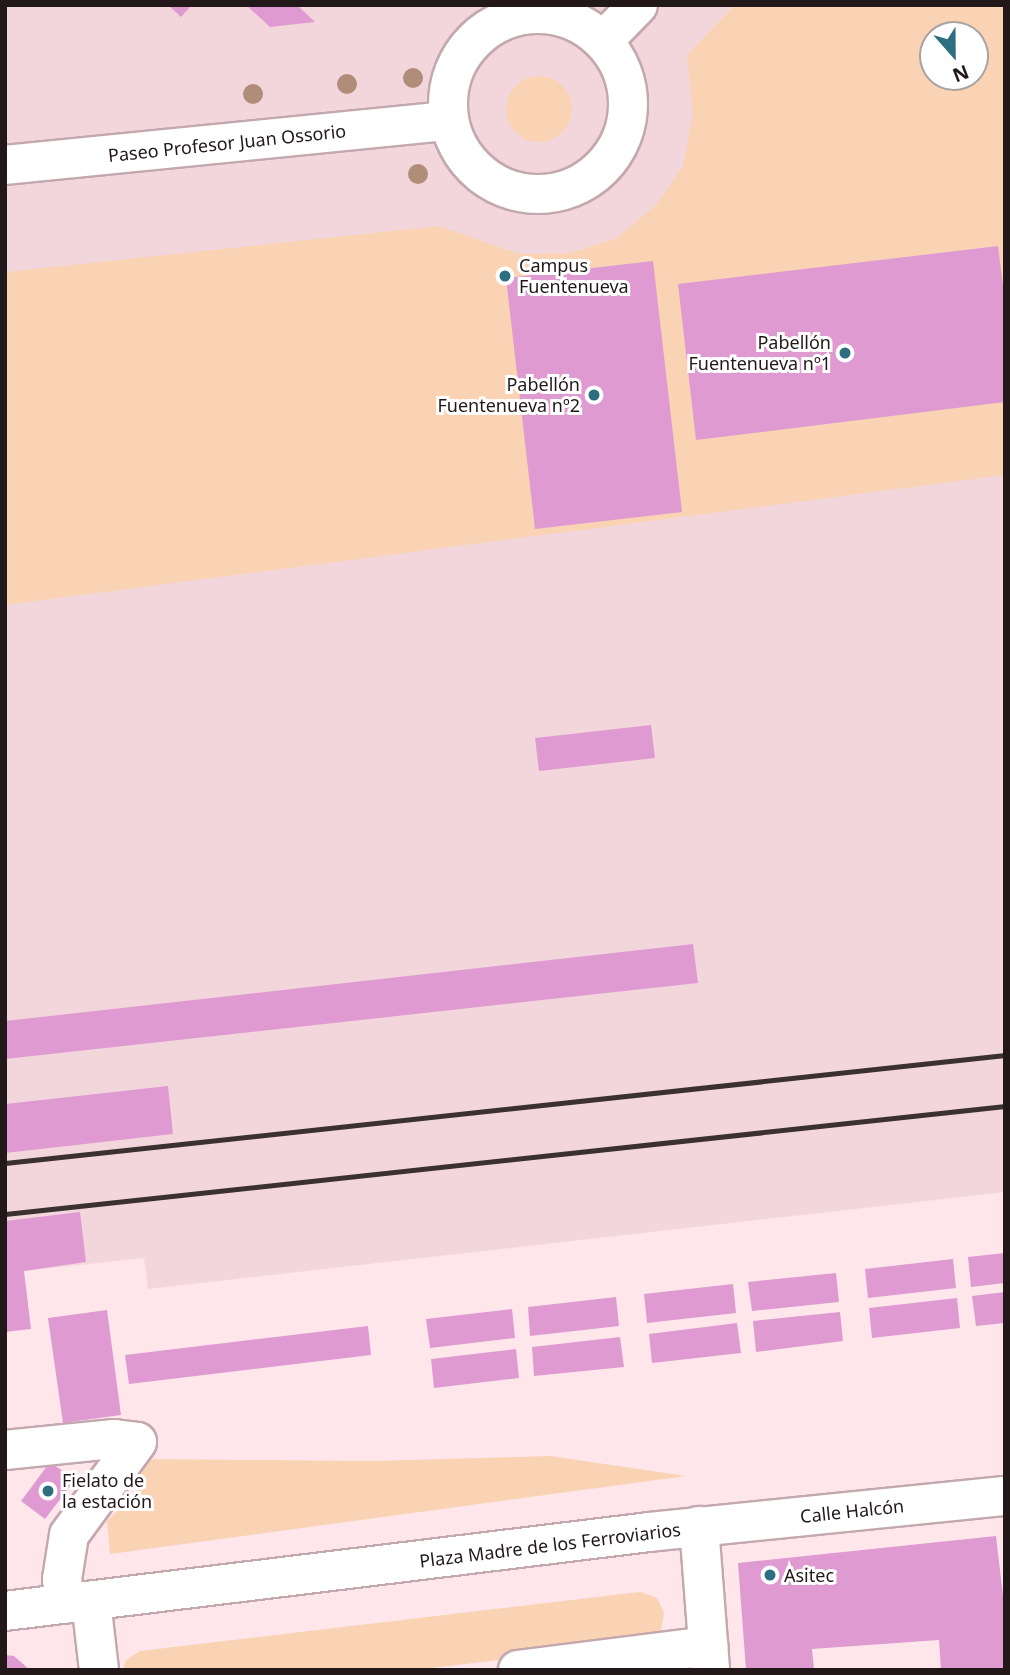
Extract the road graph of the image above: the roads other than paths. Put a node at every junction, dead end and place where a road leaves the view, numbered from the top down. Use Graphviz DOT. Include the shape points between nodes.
graph roads {
  1 [pos="638,5"];
  2 [pos="603,41"];
  3 [pos="449,121"];
  4 [pos="5,165"];
  5 [pos="5,1450"];
  6 [pos="1005,1496"];
  7 [pos="699,1526"];
  8 [pos="78,1602"];
  9 [pos="5,1611"];
  10 [pos="709,1658"];
  11 [pos="99,1670"];
  12 [pos="518,1670"];
  1 -- 2 [label="street"];
  2 -- 3 [label="street" via="580,24 553,15 524,15 496,24 473,41 457,65 448,92"];
  2 -- 3 [label="street" via="619,64 628,90 628,118 619,145 603,167 580,184 554,193 526,193 499,185 476,170 459,147"];
  3 -- 4 [label="street, Paseo Profesor Juan Ossorio"];
  5 -- 8 [label="street" via="114,1439 137,1443 69,1535 62,1579"];
  6 -- 7 [label="street, Calle Halcón"];
  7 -- 8 [label="street, Plaza Madre de los Ferroviarios"];
  7 -- 10 [label="street, Plaza Madre de los Ferroviarios"];
  8 -- 9 [label="street, Plaza Madre de los Ferroviarios"];
  8 -- 11 [label="street"];
  10 -- 12 [label="street, Plaza Madre de los Ferroviarios"];
}
